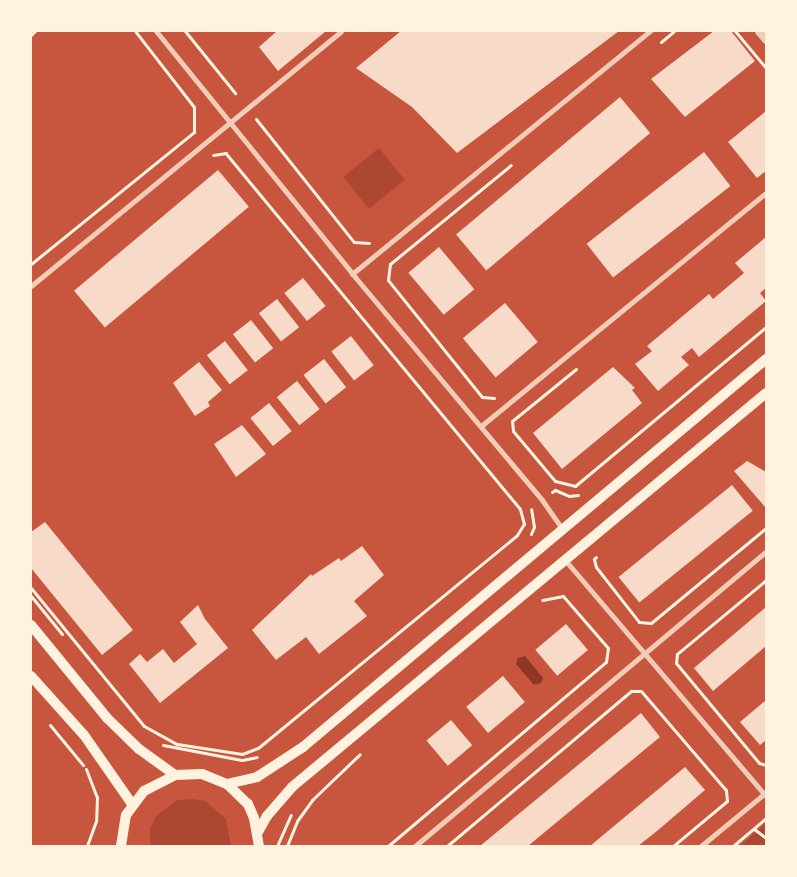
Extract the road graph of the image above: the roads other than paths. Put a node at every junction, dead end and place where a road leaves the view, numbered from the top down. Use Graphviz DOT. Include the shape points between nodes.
graph roads {
  1 [pos="156,31"];
  2 [pos="341,31"];
  3 [pos="650,31"];
  4 [pos="759,31"];
  5 [pos="766,39"];
  6 [pos="229,122"];
  7 [pos="766,193"];
  8 [pos="352,274"];
  9 [pos="31,286"];
  10 [pos="766,360"];
  11 [pos="766,393"];
  12 [pos="481,426"];
  13 [pos="562,529"];
  14 [pos="766,551"];
  15 [pos="564,560"];
  16 [pos="31,624"];
  17 [pos="645,654"];
  18 [pos="31,676"];
  19 [pos="175,775"];
  20 [pos="227,784"];
  21 [pos="765,793"];
  22 [pos="132,804"];
  23 [pos="258,832"];
  24 [pos="121,846"];
  25 [pos="259,846"];
  26 [pos="416,846"];
  27 [pos="701,846"];
  1 -- 6 [label="street"];
  2 -- 6 [label="street"];
  3 -- 8 [label="street"];
  4 -- 5 [label="street"];
  6 -- 8 [label="street"];
  6 -- 9 [label="street"];
  7 -- 12 [label="street"];
  8 -- 12 [label="street"];
  10 -- 13 [label="main road"];
  11 -- 15 [label="main road"];
  12 -- 13 [label="street"];
  13 -- 20 [label="main road" via="284,761 257,777"];
  14 -- 17 [label="street"];
  15 -- 17 [label="street"];
  15 -- 23 [label="main road" via="292,787"];
  16 -- 19 [label="main road" via="107,718 146,755"];
  17 -- 21 [label="street"];
  17 -- 26 [label="street"];
  18 -- 22 [label="main road" via="84,735"];
  19 -- 20 [label="main road" via="202,774"];
  19 -- 22 [label="main road" via="144,791"];
  20 -- 23 [label="main road" via="248,804"];
  21 -- 27 [label="street"];
  22 -- 24 [label="main road" via="123,827"];
  23 -- 25 [label="main road"];
}
